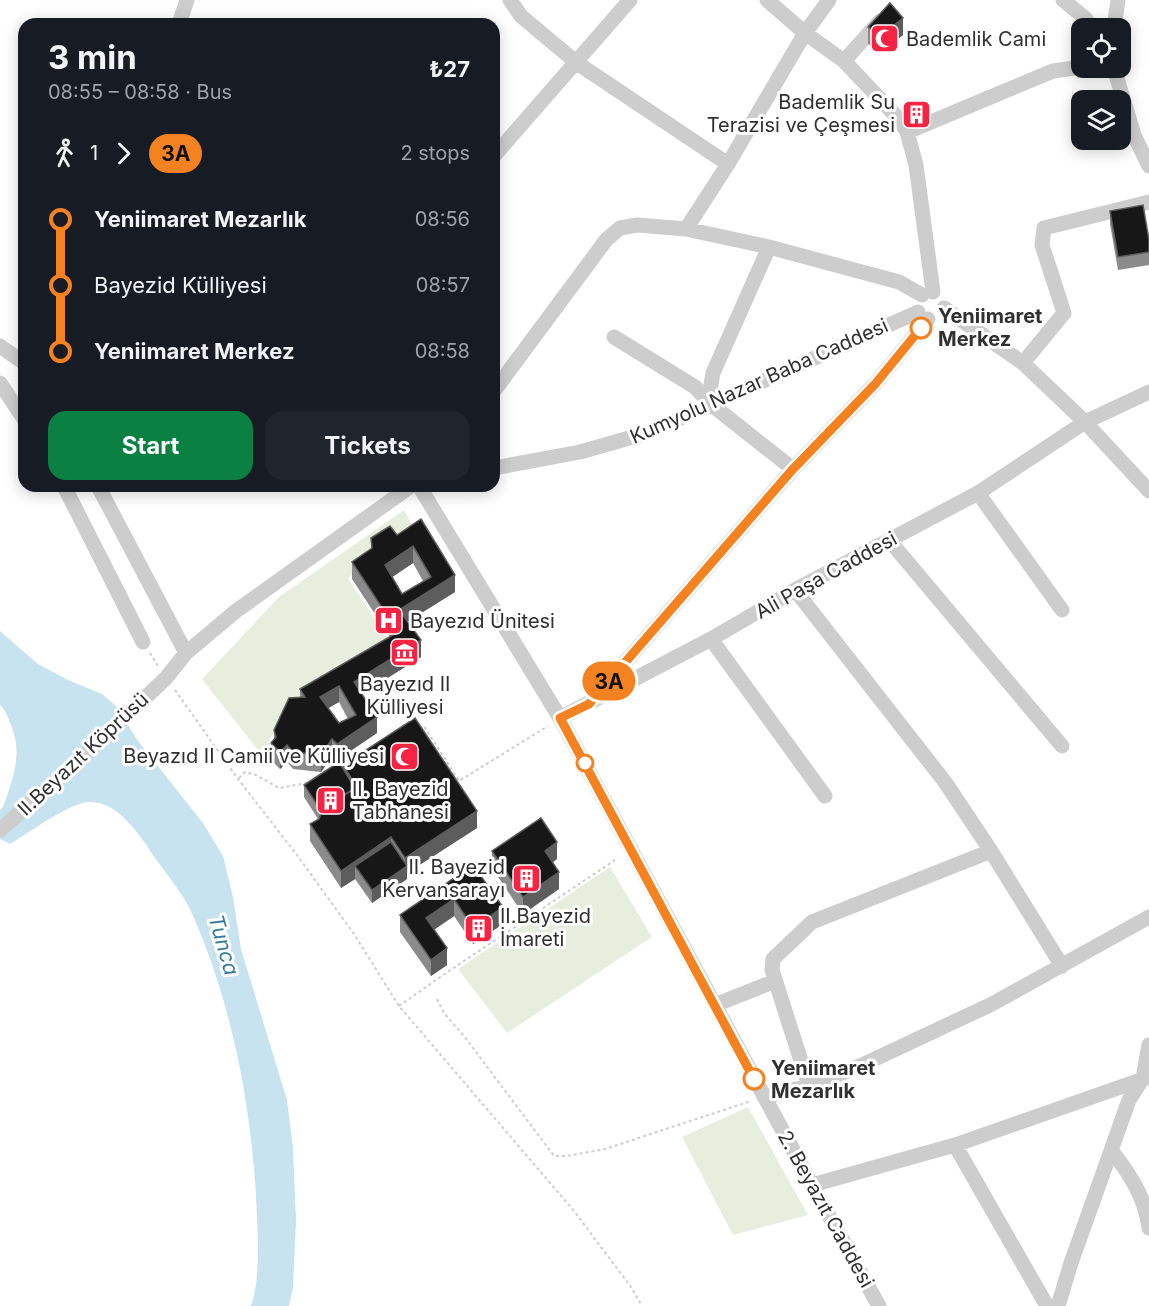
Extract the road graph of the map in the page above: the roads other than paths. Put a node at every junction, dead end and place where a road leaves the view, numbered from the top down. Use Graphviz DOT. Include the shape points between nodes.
graph roads {
  1 [pos="187,0"];
  2 [pos="510,0"];
  3 [pos="630,0"];
  4 [pos="767,0"];
  5 [pos="829,0"];
  6 [pos="1063,0"];
  7 [pos="1119,0"];
  8 [pos="886,14"];
  9 [pos="181,18"];
  10 [pos="1085,18"];
  11 [pos="1116,18"];
  12 [pos="806,33"];
  13 [pos="844,61"];
  14 [pos="577,63"];
  15 [pos="1071,69"];
  16 [pos="1117,78"];
  17 [pos="908,132"];
  18 [pos="500,149"];
  19 [pos="728,164"];
  20 [pos="1149,166"];
  21 [pos="1149,202"];
  22 [pos="686,229"];
  23 [pos="769,247"];
  24 [pos="928,293"];
  25 [pos="944,308"];
  26 [pos="923,315"];
  27 [pos="614,336"];
  28 [pos="0,346"];
  29 [pos="18,359"];
  30 [pos="1023,363"];
  31 [pos="0,383"];
  32 [pos="500,383"];
  33 [pos="1149,392"];
  34 [pos="712,405"];
  35 [pos="18,410"];
  36 [pos="1085,422"];
  37 [pos="500,467"];
  38 [pos="793,469"];
  39 [pos="1149,491"];
  40 [pos="67,492"];
  41 [pos="101,492"];
  42 [pos="403,492"];
  43 [pos="423,492"];
  44 [pos="978,493"];
  45 [pos="890,540"];
  46 [pos="795,590"];
  47 [pos="1062,610"];
  48 [pos="711,639"];
  49 [pos="143,642"];
  50 [pos="186,653"];
  51 [pos="589,704"];
  52 [pos="560,718"];
  53 [pos="1062,746"];
  54 [pos="825,796"];
  55 [pos="0,830"];
  56 [pos="991,851"];
  57 [pos="1149,917"];
  58 [pos="1062,966"];
  59 [pos="775,981"];
  60 [pos="716,1005"];
  61 [pos="1149,1045"];
  62 [pos="1146,1078"];
  63 [pos="809,1086"];
  64 [pos="764,1097"];
  65 [pos="955,1144"];
  66 [pos="1112,1151"];
  67 [pos="812,1185"];
  68 [pos="1149,1228"];
  69 [pos="879,1306"];
  70 [pos="1047,1306"];
  71 [pos="1058,1306"];
  1 -- 9 [label="street"];
  2 -- 14 [label="street" via="521,16"];
  3 -- 14 [label="street"];
  4 -- 12 [label="street"];
  5 -- 12 [label="street"];
  6 -- 10 [label="street"];
  7 -- 11 [label="street"];
  8 -- 13 [label="street"];
  12 -- 13 [label="street"];
  12 -- 19 [label="street"];
  13 -- 17 [label="street"];
  14 -- 18 [label="street"];
  14 -- 19 [label="street"];
  15 -- 17 [label="street" via="1053,71"];
  16 -- 20 [label="street" via="1134,135"];
  17 -- 24 [label="street" via="916,165"];
  19 -- 22 [label="street"];
  21 -- 30 [label="street" via="1044,228 1041,245 1064,312"];
  22 -- 23 [label="street"];
  22 -- 32 [label="street" via="629,225 612,234"];
  23 -- 24 [label="street"];
  23 -- 34 [label="street" via="713,373"];
  24 -- 25 [label="street" via="943,300"];
  24 -- 26 [label="street" via="917,302"];
  25 -- 26 [label="street" via="936,318"];
  25 -- 30 [label="street"];
  26 -- 34 [label="street, Kumyolu Nazar Baba Caddesi"];
  26 -- 38 [label="street" via="876,383"];
  27 -- 34 [label="street" via="695,387"];
  28 -- 29 [label="street"];
  30 -- 36 [label="street"];
  31 -- 35 [label="street"];
  33 -- 36 [label="street, Ali Paşa Caddesi"];
  34 -- 37 [label="street, Kumyolu Nazar Baba Caddesi" via="615,443"];
  34 -- 38 [label="street"];
  36 -- 39 [label="street"];
  36 -- 44 [label="street, Ali Paşa Caddesi"];
  38 -- 51 [label="street"];
  40 -- 49 [label="street"];
  41 -- 50 [label="street"];
  42 -- 50 [label="street" via="236,610"];
  43 -- 52 [label="street, 2. Beyazıt Caddesi"];
  44 -- 45 [label="street, Ali Paşa Caddesi"];
  44 -- 47 [label="street"];
  45 -- 46 [label="street, Ali Paşa Caddesi"];
  45 -- 53 [label="street"];
  46 -- 48 [label="street, Ali Paşa Caddesi"];
  46 -- 56 [label="street" via="945,782"];
  48 -- 51 [label="street, Ali Paşa Caddesi"];
  48 -- 54 [label="street"];
  50 -- 55 [label="street, II.Beyazıt Köprüsü" via="166,678"];
  51 -- 52 [label="street, Ali Paşa Caddesi"];
  52 -- 60 [label="street, 2. Beyazıt Caddesi"];
  56 -- 58 [label="street"];
  56 -- 59 [label="street" via="812,922 773,959"];
  57 -- 58 [label="street"];
  58 -- 63 [label="street" via="992,1004"];
  59 -- 60 [label="street"];
  59 -- 63 [label="street"];
  60 -- 64 [label="street, 2. Beyazıt Caddesi"];
  61 -- 62 [label="street"];
  62 -- 65 [label="street"];
  62 -- 66 [label="street" via="1129,1100"];
  63 -- 64 [label="street"];
  64 -- 67 [label="street, 2. Beyazıt Caddesi"];
  65 -- 67 [label="street"];
  65 -- 70 [label="street"];
  66 -- 68 [label="street" via="1141,1194"];
  66 -- 71 [label="street"];
  67 -- 69 [label="street, 2. Beyazıt Caddesi"];
}
